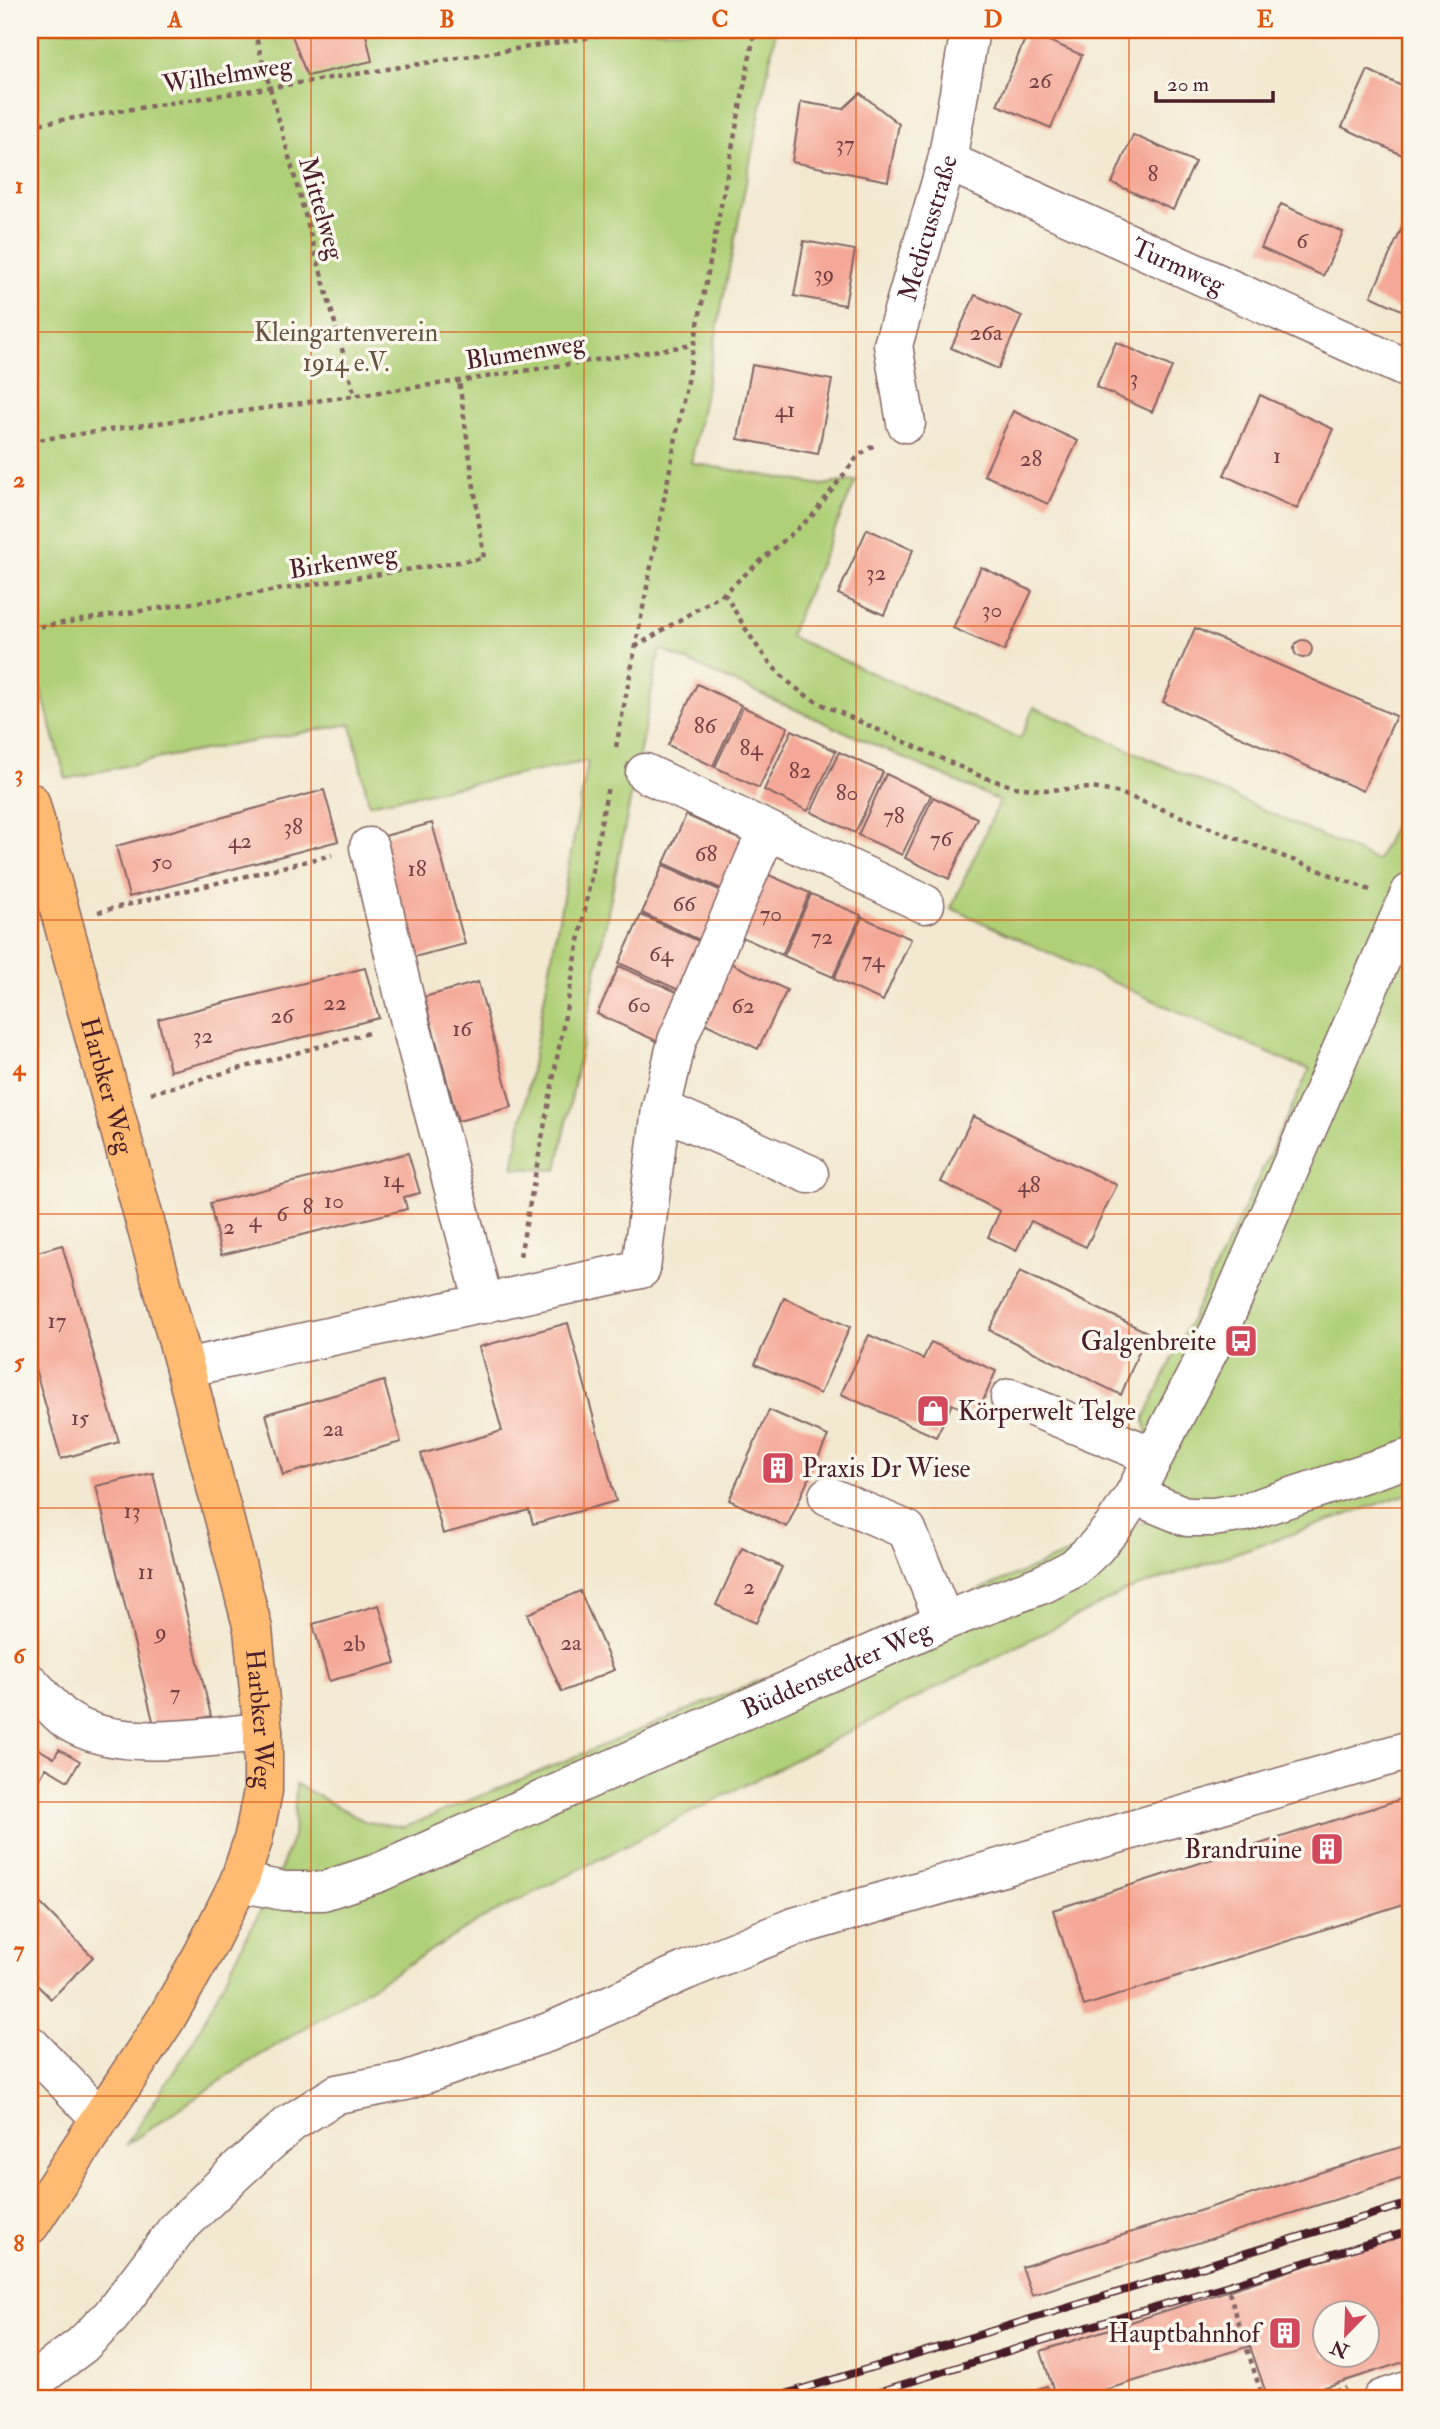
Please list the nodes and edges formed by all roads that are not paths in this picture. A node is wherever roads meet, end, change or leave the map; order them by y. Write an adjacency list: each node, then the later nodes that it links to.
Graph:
1 (970, 30): 2 (street, Medicusstraße)
2 (947, 161): 3 (street, Turmweg); 4 (street, Medicusstraße)
3 (1410, 370)
4 (906, 424)
5 (630, 764): 7 (street)
6 (30, 802): 14 (main road, Harbker Weg)
7 (767, 830): 10 (street); 11 (street)
8 (369, 846): 13 (street)
9 (1408, 898): 16 (street)
10 (925, 904)
11 (661, 1109): 12 (street); 13 (street)
12 (809, 1174)
13 (498, 1301): 14 (street)
14 (185, 1368): 22 (main road, Harbker Weg)
15 (1010, 1398): 16 (street)
16 (1153, 1456): 18 (street)
17 (1410, 1458): 18 (street)
18 (1134, 1495): 20 (street, Büddenstedter Weg)
19 (828, 1496): 20 (street)
20 (944, 1621): 24 (street, Büddenstedter Weg)
21 (30, 1683): 22 (street)
22 (263, 1732): 24 (main road, Harbker Weg)
23 (1410, 1750): 28 (street)
24 (239, 1882): 26 (main road, Harbker Weg)
25 (30, 2045): 26 (street)
26 (100, 2118): 27 (main road, Harbker Weg)
27 (30, 2225)
28 (30, 2384)
29 (1410, 2390): 30 (street)
30 (1382, 2399)

